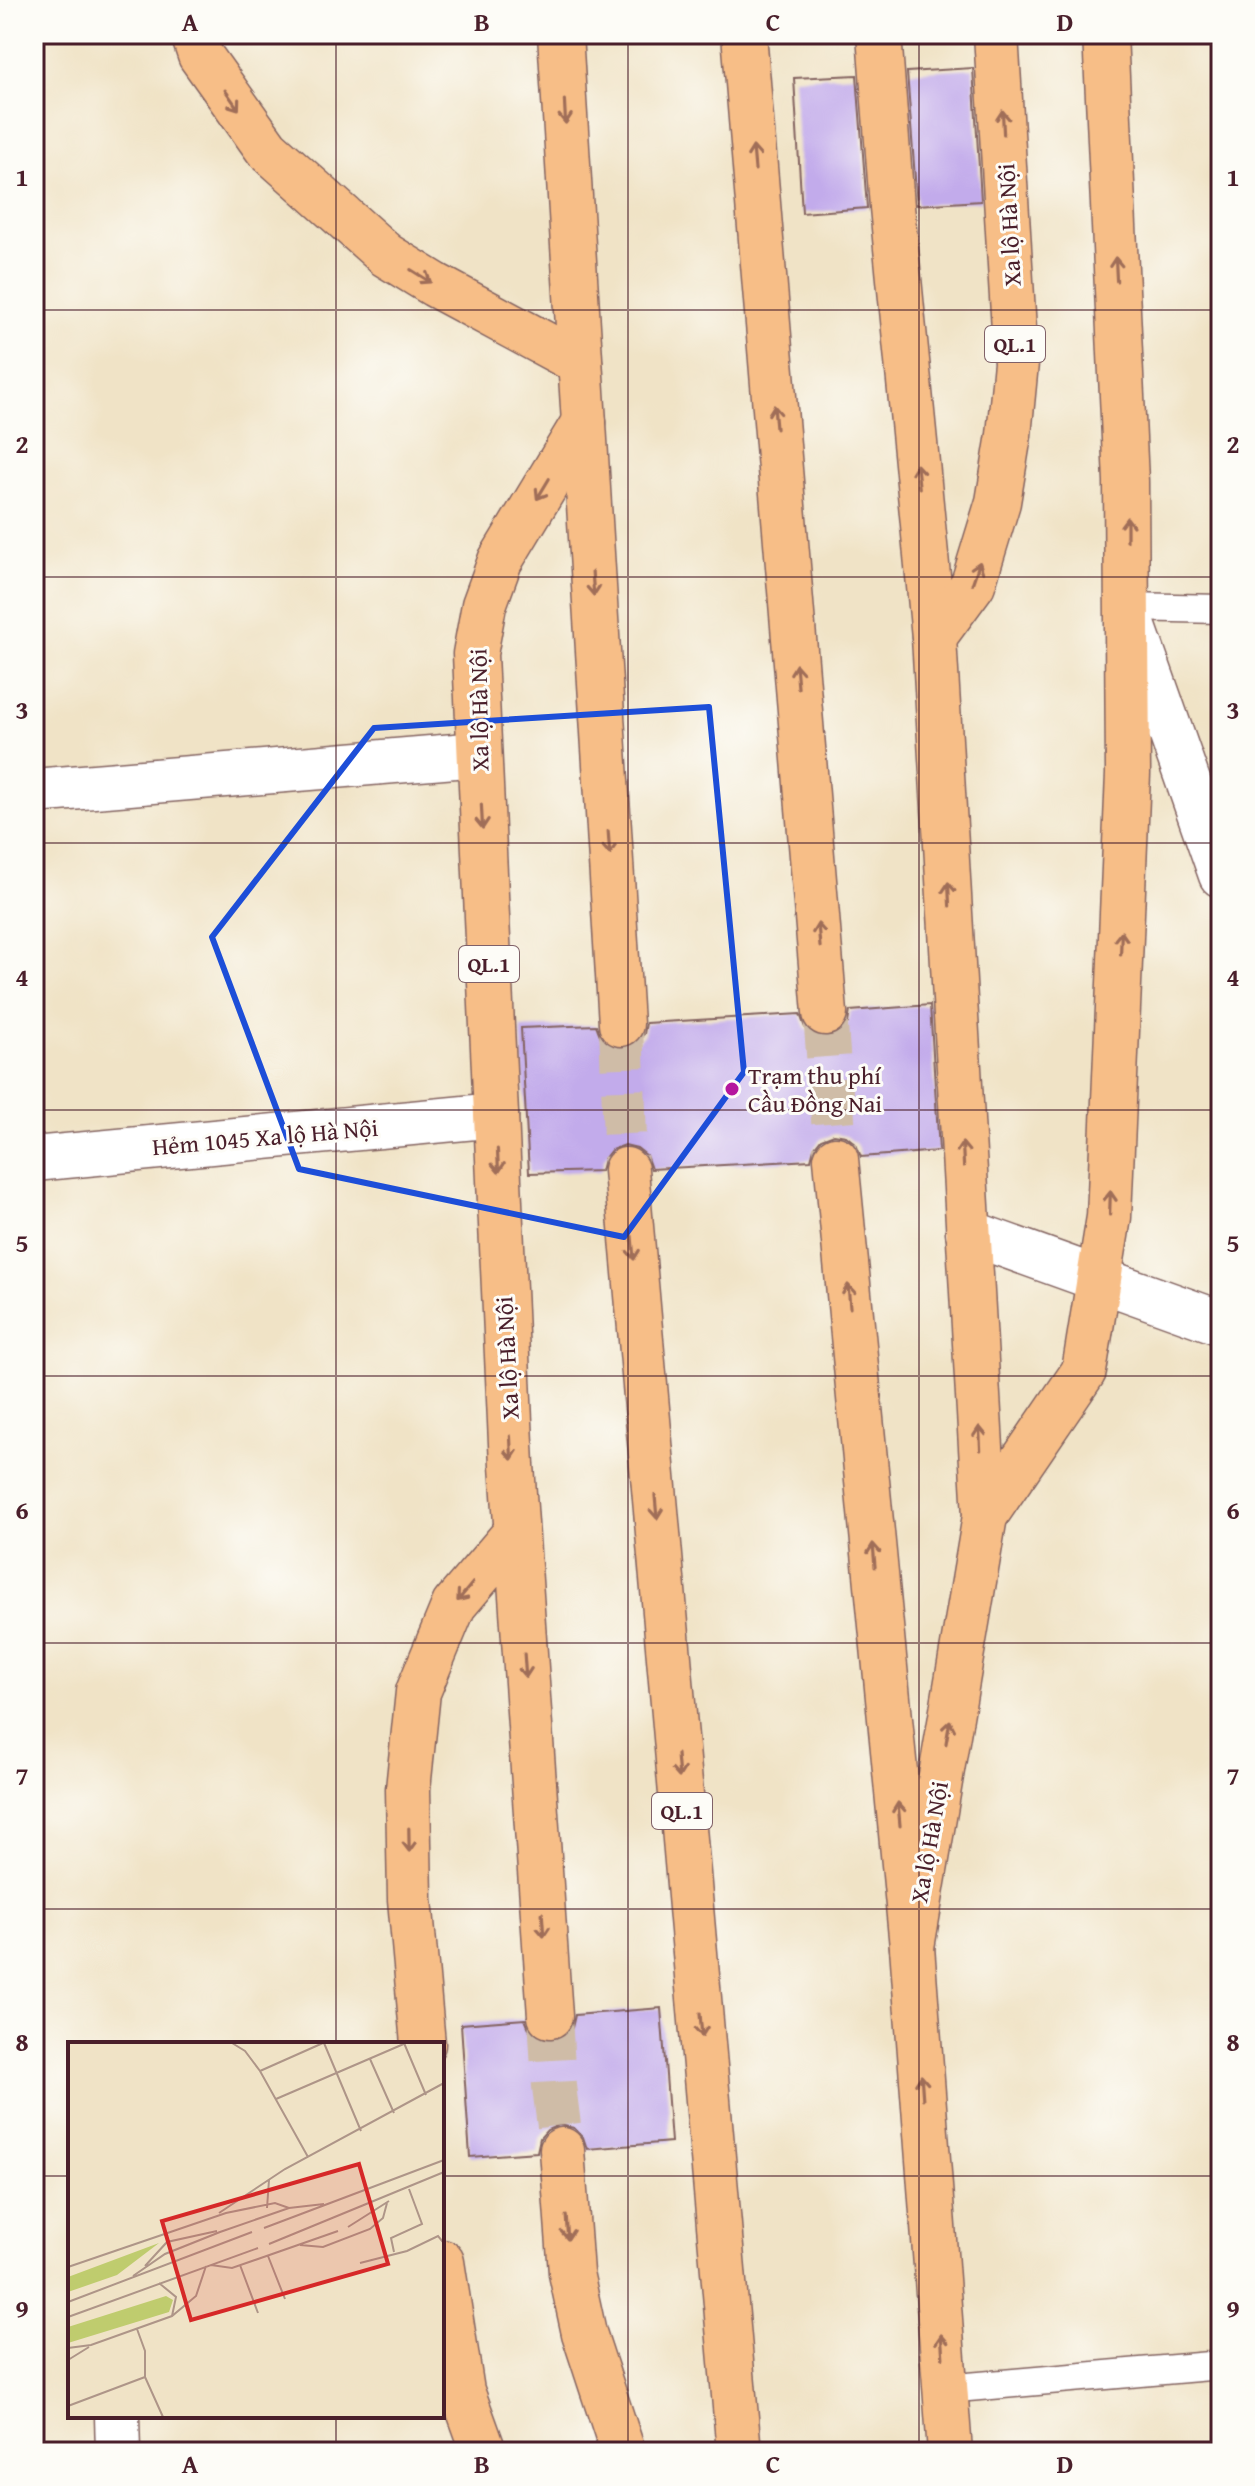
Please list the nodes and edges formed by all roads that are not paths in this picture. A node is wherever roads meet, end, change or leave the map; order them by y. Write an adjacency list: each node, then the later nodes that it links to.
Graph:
1 (193, 34): 7 (highway, one-way to 7)
2 (560, 34): 7 (highway, one-way to 7)
3 (744, 34): 15 (highway, one-way to 3)
4 (879, 34): 11 (highway, Xa lộ Hà Nội, one-way to 4)
5 (996, 34): 11 (highway, Xa lộ Hà Nội / QL.1, one-way to 5)
6 (1105, 34): 9 (highway, one-way to 6)
7 (580, 363): 8 (highway)
8 (584, 422): 12 (highway, Xa lộ Hà Nội / QL.1, one-way to 12); 16 (highway, one-way to 16)
9 (1127, 607): 10 (lane); 14 (street); 22 (highway, one-way to 9)
10 (1221, 609)
11 (934, 637): 21 (highway, Xa lộ Hà Nội, one-way to 11)
12 (479, 754): 13 (street); 17 (highway, Xa lộ Hà Nội / QL.1, one-way to 17)
13 (34, 791)
14 (1221, 875)
15 (825, 1013)
16 (621, 1024)
17 (496, 1115): 18 (street, Hẻm 1045 Xa lộ Hà Nội); 25 (highway, Xa lộ Hà Nội / QL.1, one-way to 25)
18 (34, 1159)
19 (836, 1159): 26 (highway, Xa lộ Hà Nội, one-way to 19)
20 (626, 1170): 37 (highway, QL.1, one-way to 37)
21 (968, 1232): 22 (street); 24 (highway, Xa lộ Hà Nội, one-way to 21)
22 (1101, 1280): 23 (street); 24 (highway)
23 (1221, 1323)
24 (985, 1516): 26 (highway, Xa lộ Hà Nội, one-way to 24)
25 (516, 1532): 27 (highway, Xa lộ Hà Nội / QL.1, one-way to 27); 28 (highway, one-way to 28)
26 (912, 1947): 32 (highway, Xa lộ Hà Nội, one-way to 26)
27 (550, 2016)
28 (423, 2042)
29 (562, 2150): 36 (highway, one-way to 36)
30 (444, 2275): 35 (highway)
31 (1221, 2365): 32 (lane)
32 (945, 2389): 38 (highway, Xa lộ Hà Nội)
33 (117, 2418): 34 (street)
34 (118, 2452)
35 (484, 2452)
36 (623, 2452)
37 (739, 2452)
38 (950, 2452)

